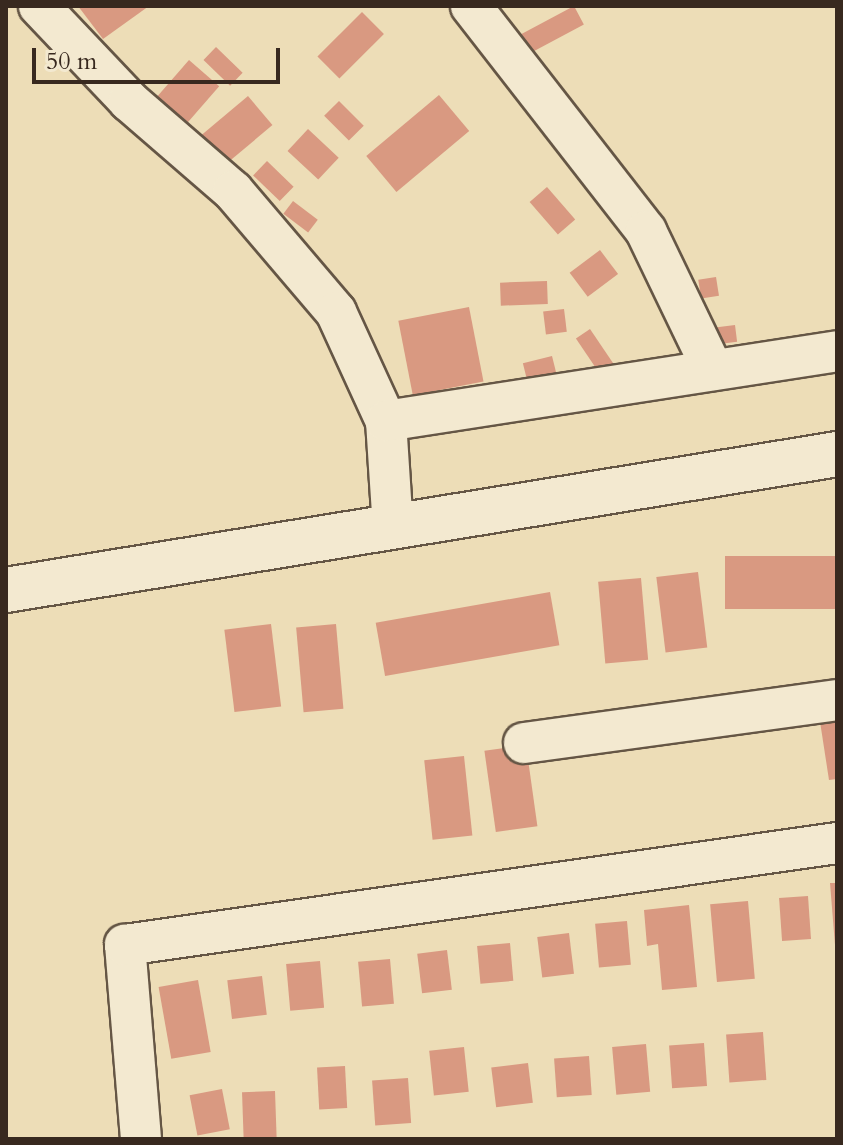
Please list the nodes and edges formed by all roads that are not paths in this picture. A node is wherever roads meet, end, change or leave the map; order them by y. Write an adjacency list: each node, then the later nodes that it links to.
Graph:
1 (39, 6): 5 (street)
2 (471, 6): 4 (street)
3 (837, 351): 4 (street)
4 (713, 370): 5 (street)
5 (386, 421): 7 (street)
6 (837, 454): 7 (street)
7 (393, 528): 8 (street)
8 (6, 590)
9 (837, 700): 10 (street)
10 (524, 743)
11 (837, 843): 12 (street)
12 (141, 1139)

